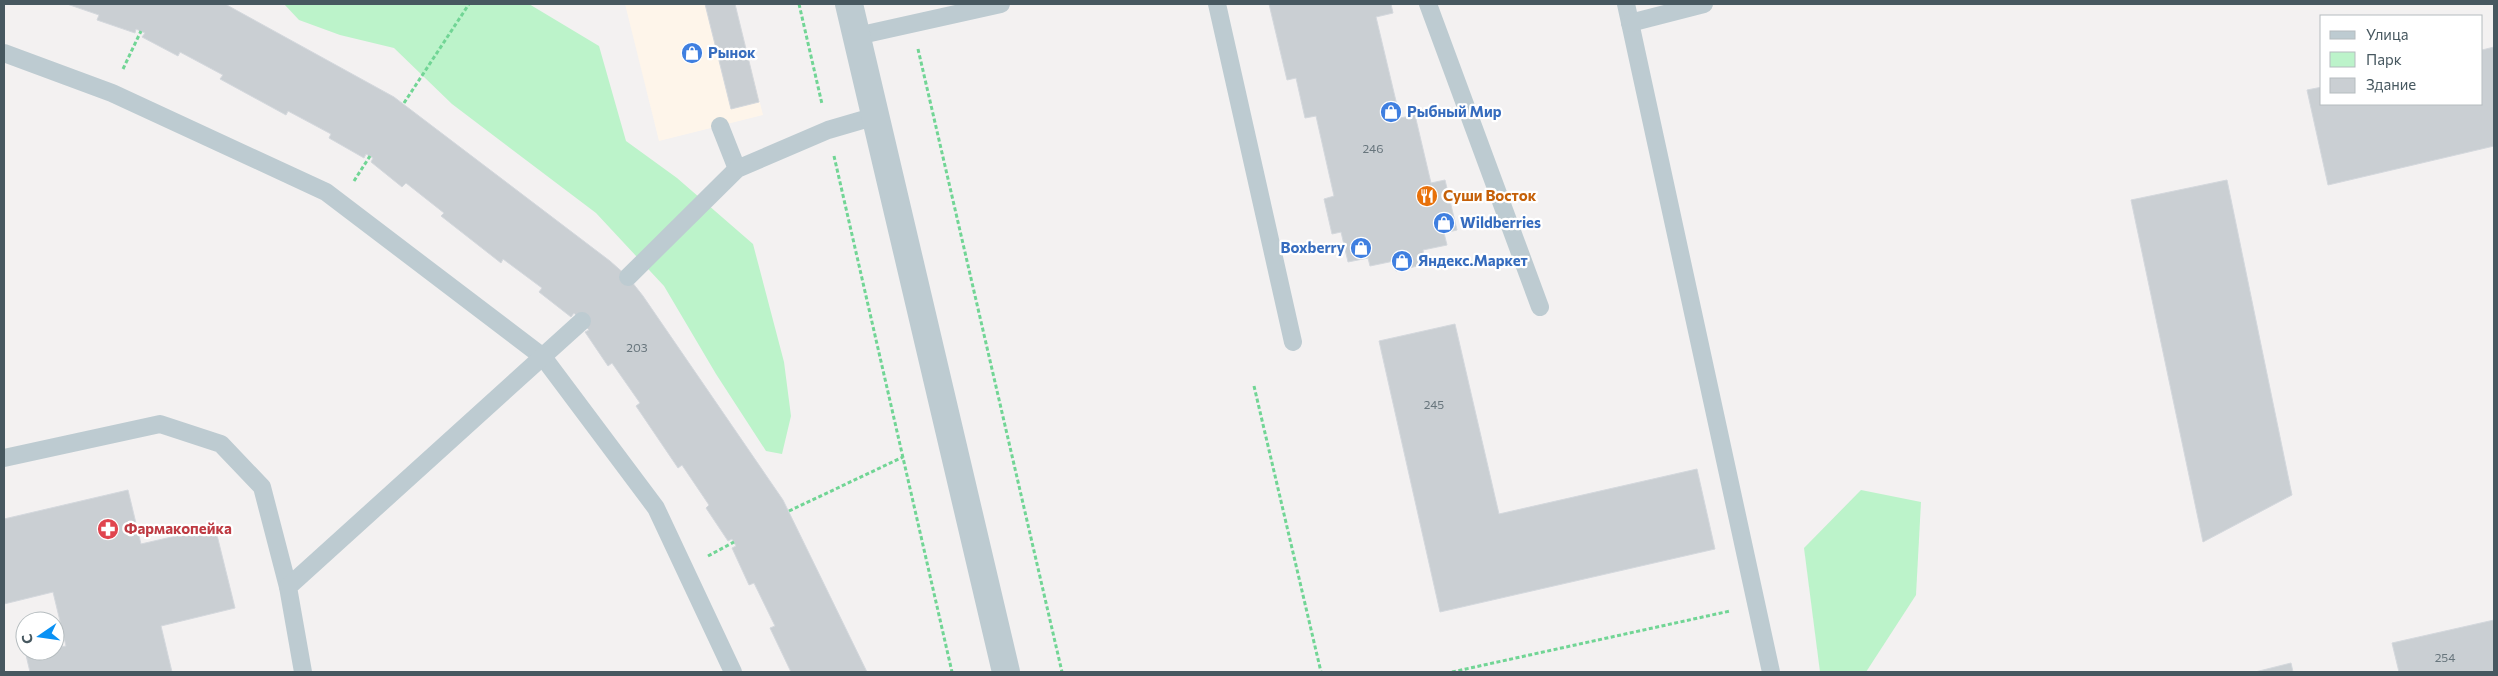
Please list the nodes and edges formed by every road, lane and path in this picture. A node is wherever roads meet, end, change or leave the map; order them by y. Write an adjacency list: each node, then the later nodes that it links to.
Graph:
1 (469, 4): 15 (path)
2 (799, 4): 18 (path)
3 (849, 4): 12 (street)
4 (1001, 4): 10 (lane)
5 (1217, 4): 23 (lane)
6 (1428, 4): 21 (lane)
7 (1626, 4): 9 (lane)
8 (1704, 4): 9 (lane)
9 (1630, 23): 30 (lane)
10 (912, 24): 12 (lane); 35 (path)
11 (140, 31): 14 (path)
12 (857, 36): 16 (street)
13 (4, 53): 14 (lane)
14 (112, 93): 24 (lane)
15 (404, 103)
16 (876, 116): 18 (lane); 34 (street)
17 (720, 126): 19 (lane)
18 (828, 130): 19 (lane); 26 (path)
19 (737, 169): 20 (lane)
20 (628, 277)
21 (1540, 307)
22 (582, 321): 24 (lane)
23 (1293, 342)
24 (543, 357): 29 (lane); 31 (lane)
25 (1254, 386): 36 (path)
26 (903, 457): 28 (path); 33 (path)
27 (4, 458): 29 (lane)
28 (789, 511)
29 (288, 587): 32 (lane)
30 (1756, 605): 37 (path); 38 (lane)
31 (728, 671)
32 (303, 672)
33 (952, 672)
34 (1006, 672)
35 (1062, 672)
36 (1321, 672)
37 (1452, 672)
38 (1771, 672)

